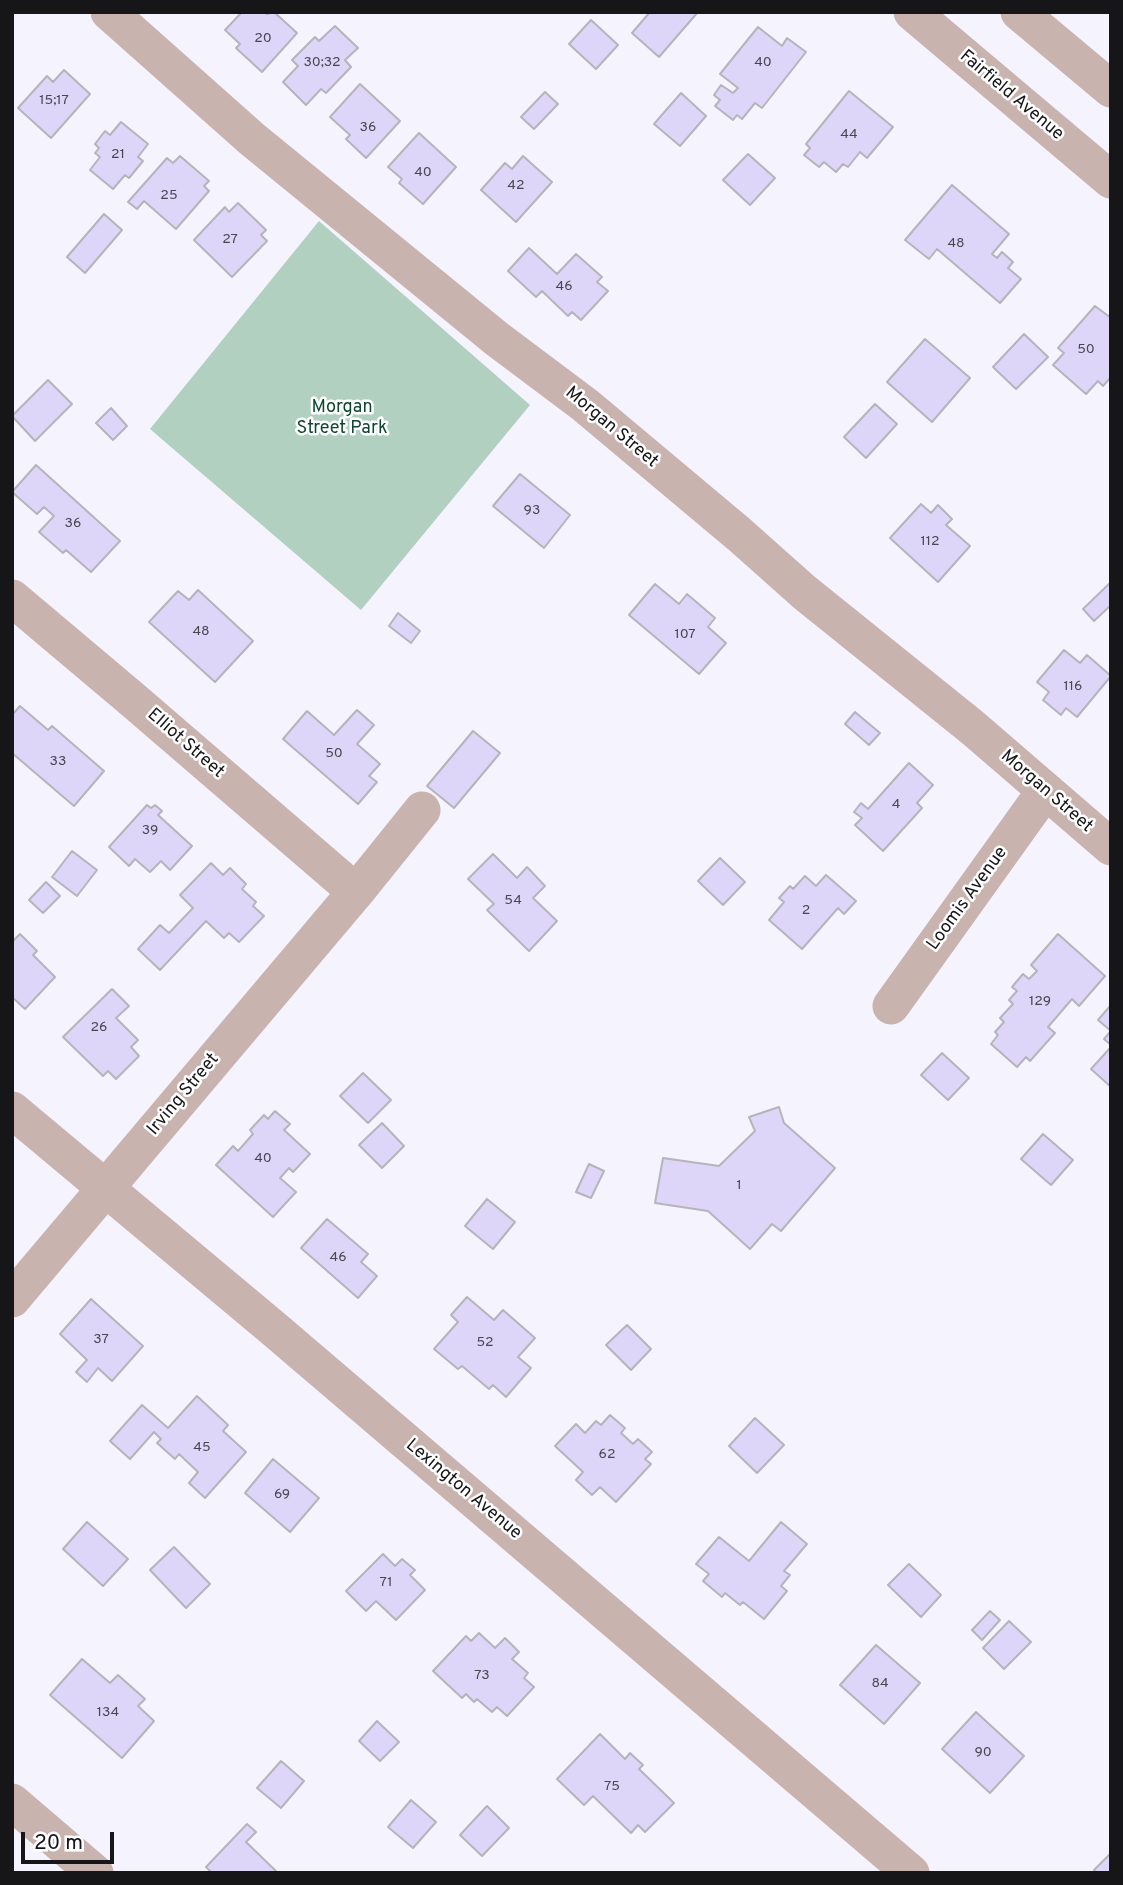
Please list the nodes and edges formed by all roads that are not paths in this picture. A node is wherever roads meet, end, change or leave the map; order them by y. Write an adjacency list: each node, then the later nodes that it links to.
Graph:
1 (109, 12): 7 (street, Morgan Street)
2 (912, 12): 5 (street, Fairfield Avenue)
3 (1019, 12): 4 (street)
4 (1111, 89)
5 (1111, 180)
6 (12, 598): 10 (street, Elliot Street)
7 (1045, 791): 9 (street, Morgan Street); 11 (street, Loomis Avenue)
8 (422, 810): 10 (street, Irving Street)
9 (1111, 847)
10 (356, 892): 13 (street, Irving Street)
11 (891, 1006)
12 (12, 1110): 13 (street, Lexington Avenue)
13 (106, 1188): 14 (street, Irving Street); 17 (street, Lexington Avenue)
14 (12, 1298)
15 (12, 1802): 16 (street)
16 (95, 1873)
17 (911, 1873)

